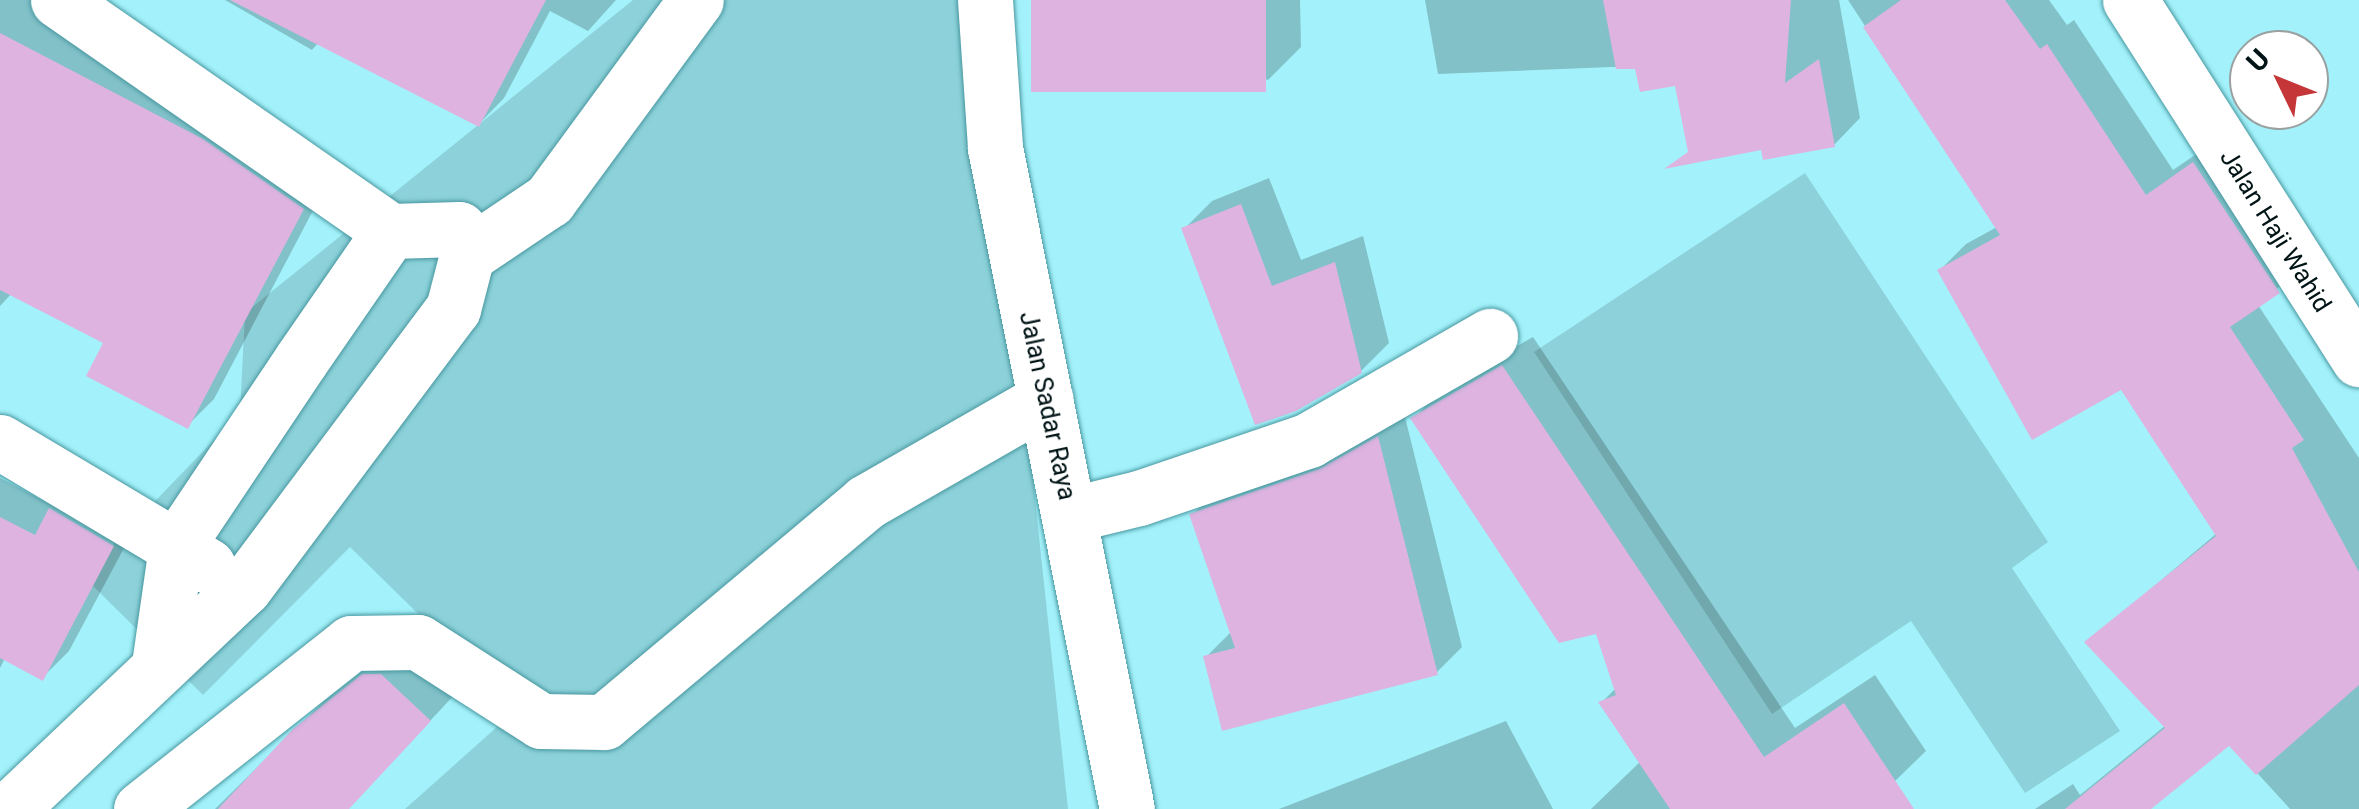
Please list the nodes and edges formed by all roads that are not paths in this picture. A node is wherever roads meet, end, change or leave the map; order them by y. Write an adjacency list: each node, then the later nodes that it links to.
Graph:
1 (58, 0): 5 (street)
2 (696, 0): 6 (street)
3 (985, 0): 9 (street, Jalan Sadar Raya)
4 (2130, 0): 8 (street, Jalan Haji Wahid)
5 (390, 231): 6 (street); 12 (street)
6 (468, 255): 13 (street)
7 (1490, 336): 11 (street)
8 (2359, 360)
9 (1046, 399): 11 (street, Jalan Sadar Raya); 16 (street)
10 (0, 442): 12 (street)
11 (1069, 515): 17 (street, Jalan Sadar Raya)
12 (176, 547): 13 (street); 14 (street)
13 (244, 588): 14 (street)
14 (158, 666): 15 (street)
15 (10, 809)
16 (142, 809)
17 (1127, 809)

